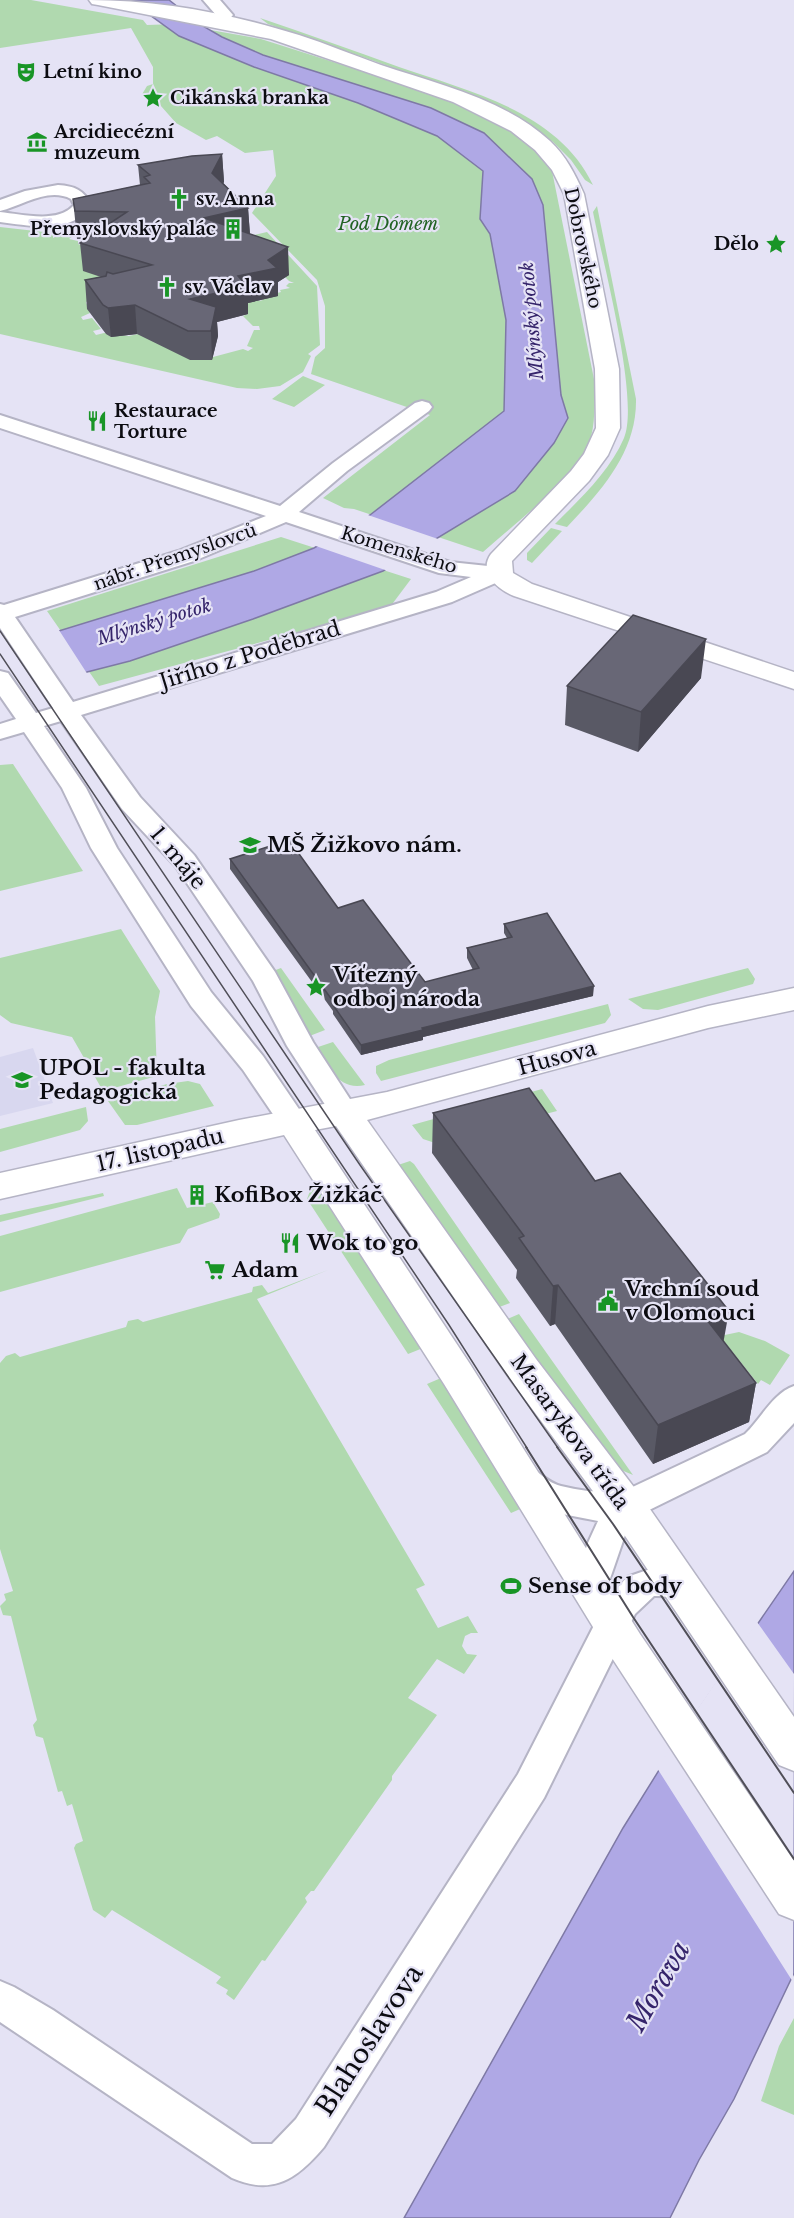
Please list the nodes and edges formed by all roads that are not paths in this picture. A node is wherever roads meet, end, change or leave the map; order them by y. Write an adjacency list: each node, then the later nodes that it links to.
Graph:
1 (98, 0): 3 (main road, Dobrovského)
2 (235, 0): 3 (street)
3 (216, 9): 9 (main road, Dobrovského)
4 (0, 206): 5 (street)
5 (0, 217)
6 (422, 407): 8 (street, nábř. Přemyslovců)
7 (0, 421): 8 (street, Komenského)
8 (285, 514): 9 (street, Komenského); 10 (street, nábř. Přemyslovců)
9 (499, 573): 12 (main road); 13 (street, Jiřího z Poděbrad)
10 (2, 615): 13 (street, 1. máje)
11 (0, 678): 14 (street)
12 (794, 681)
13 (63, 705): 14 (street, Jiřího z Poděbrad); 17 (street, 1. máje)
14 (24, 716): 15 (street, Jiřího z Poděbrad); 17 (street)
15 (0, 732)
16 (794, 999): 17 (main road, Husova)
17 (320, 1117): 18 (main road, 17. listopadu); 20 (main road); 21 (main road, Masarykova třída)
18 (0, 1185)
19 (794, 1399): 21 (street)
20 (521, 1477): 21 (street); 23 (main road)
21 (640, 1498): 22 (main road, Masarykova třída); 23 (street)
22 (674, 1581): 24 (street, Blahoslavova); 25 (main road, Masarykova třída)
23 (591, 1589): 24 (main road)
24 (619, 1635): 26 (main road); 27 (street, Blahoslavova)
25 (794, 1752)
26 (794, 1899)
27 (0, 2000)

